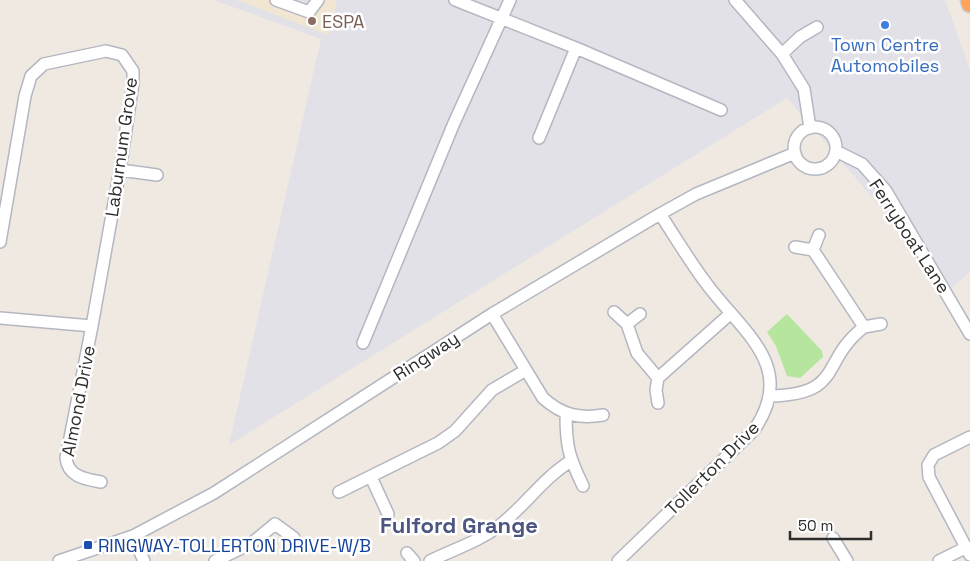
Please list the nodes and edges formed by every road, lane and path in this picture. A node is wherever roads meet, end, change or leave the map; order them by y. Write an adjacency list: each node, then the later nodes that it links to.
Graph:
1 (276, 0): 2 (street)
2 (318, 0)
3 (455, 0): 8 (street)
4 (510, 0): 8 (street)
5 (735, 0): 11 (street)
6 (969, 0): 7 (highway)
7 (970, 4)
8 (502, 20): 10 (street); 34 (street)
9 (817, 27): 11 (street)
10 (576, 48): 12 (street); 14 (street)
11 (782, 54): 13 (street)
12 (721, 110)
13 (810, 128): 15 (street); 16 (street)
14 (540, 138)
15 (836, 151): 16 (street); 33 (street, Ferryboat Lane)
16 (795, 154): 19 (street, Ringway)
17 (120, 170): 18 (street); 21 (street, Laburnum Grove); 31 (street, Laburnum Grove)
18 (156, 175)
19 (660, 214): 25 (street, Ringway); 27 (street, Tollerton Drive)
20 (819, 235): 23 (street)
21 (0, 242)
22 (795, 248): 23 (street)
23 (813, 250): 32 (street)
24 (614, 312): 29 (street)
25 (492, 314): 35 (street); 48 (street, Ringway)
26 (640, 314): 29 (street)
27 (730, 314): 36 (street); 37 (street, Tollerton Drive)
28 (0, 318): 31 (street)
29 (627, 324): 36 (street)
30 (880, 324): 32 (street)
31 (92, 326): 44 (street, Almond Drive)
32 (864, 328): 37 (street)
33 (970, 334)
34 (363, 343)
35 (526, 370): 39 (street); 43 (street)
36 (658, 378): 38 (street)
37 (770, 396): 56 (street, Tollerton Drive)
38 (658, 403)
39 (566, 414): 40 (street); 42 (street)
40 (603, 415)
41 (970, 437): 51 (street)
42 (571, 461): 45 (street); 55 (street)
43 (371, 477): 46 (street); 47 (street)
44 (101, 482)
45 (583, 486)
46 (339, 492)
47 (388, 514)
48 (133, 536): 52 (street, Ringway); 53 (street)
49 (294, 538): 54 (street)
50 (833, 538): 57 (street)
51 (969, 551): 58 (street)
52 (59, 561)
53 (144, 561)
54 (215, 561)
55 (430, 561)
56 (618, 561)
57 (847, 561)
58 (939, 561)

